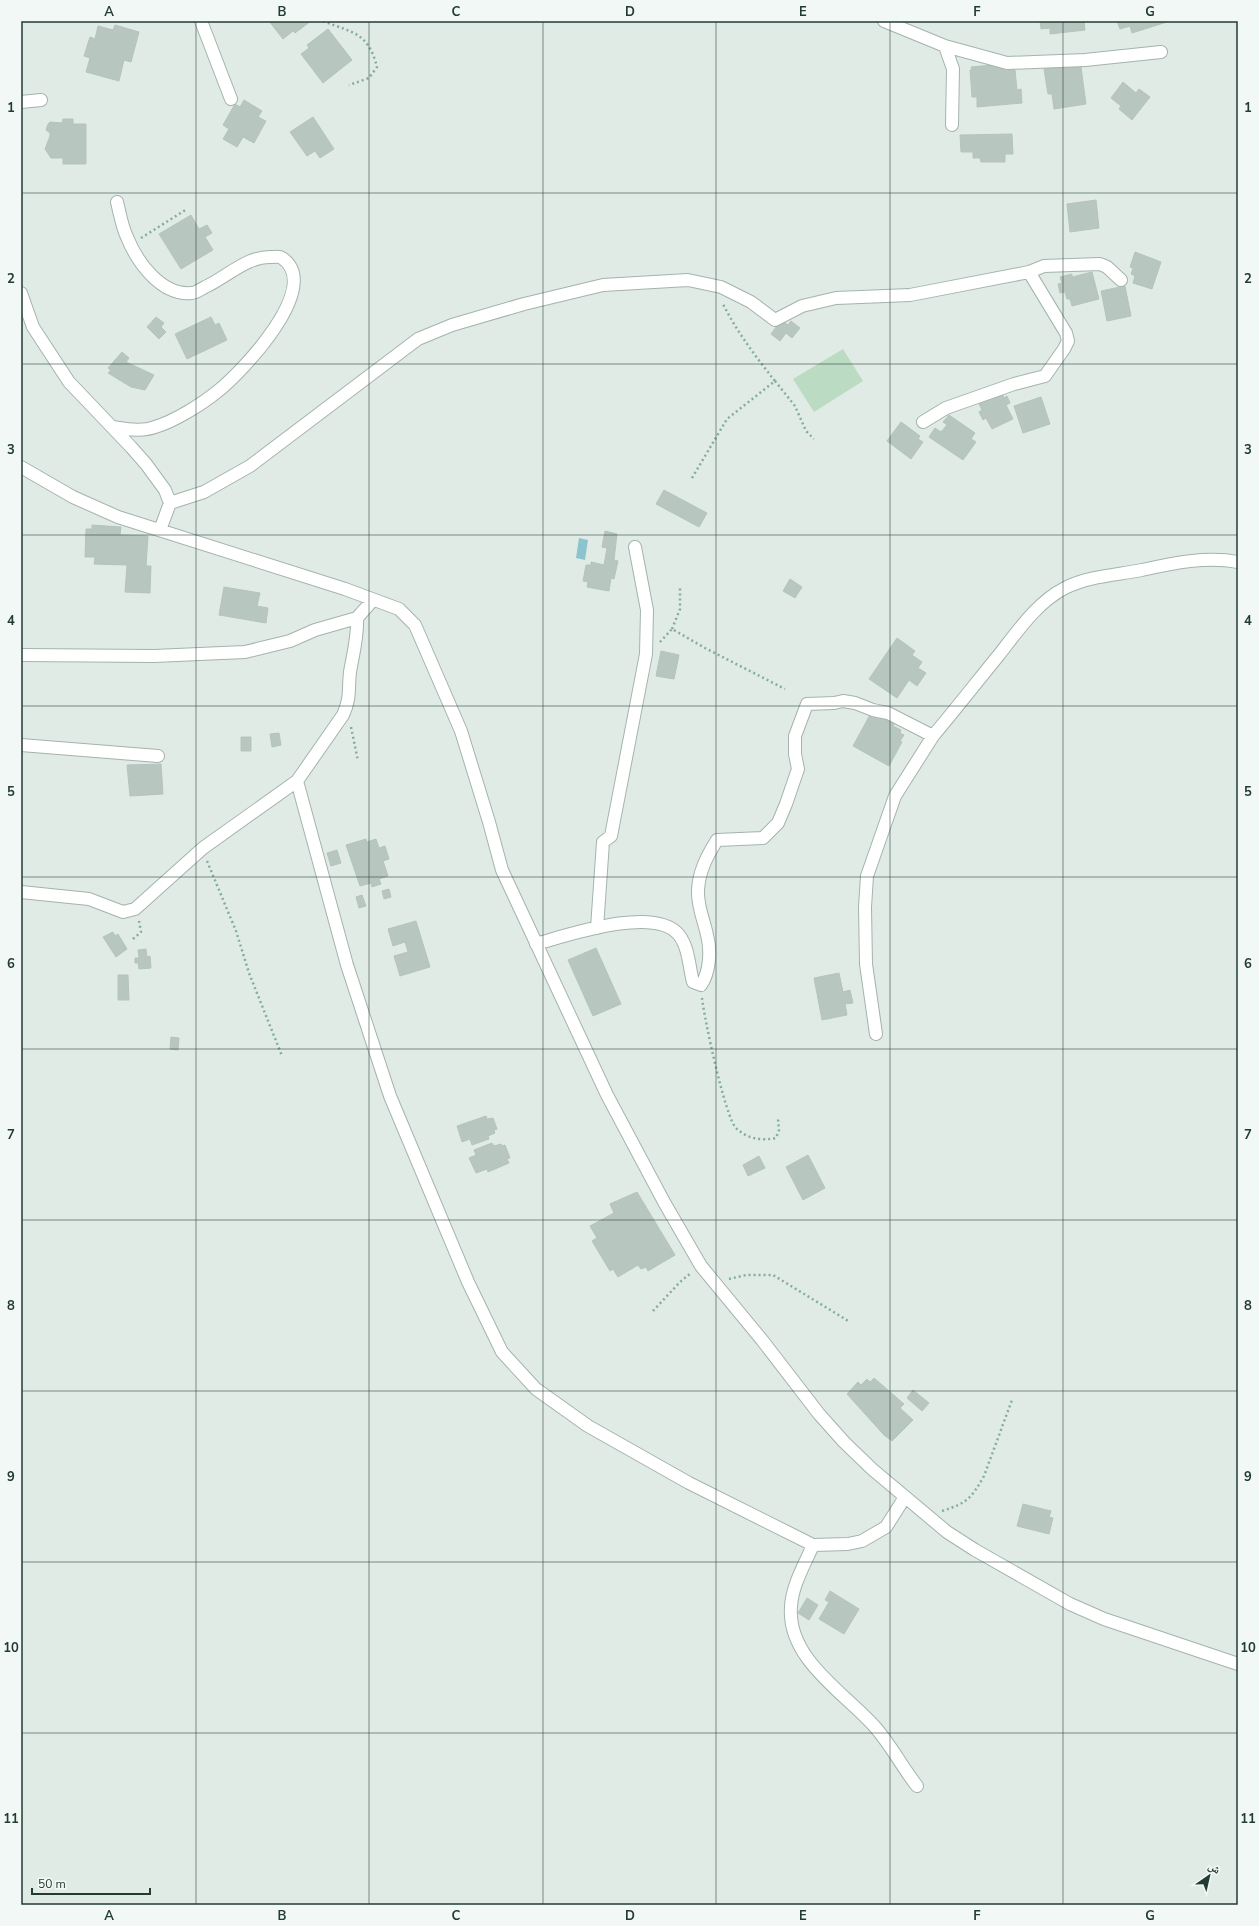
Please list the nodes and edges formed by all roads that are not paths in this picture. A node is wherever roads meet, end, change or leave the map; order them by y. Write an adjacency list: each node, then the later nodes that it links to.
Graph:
1 (201, 21): 5 (street)
2 (884, 21): 3 (street)
3 (945, 46): 4 (street); 8 (street)
4 (1161, 52)
5 (231, 99)
6 (41, 100): 7 (street)
7 (21, 102)
8 (952, 125)
9 (117, 202): 14 (street)
10 (1029, 272): 11 (street); 13 (street); 16 (street)
11 (1121, 280)
12 (21, 293): 14 (street)
13 (923, 422)
14 (114, 427): 16 (street)
15 (21, 467): 17 (street)
16 (170, 503): 17 (street)
17 (160, 530): 20 (street)
18 (634, 547): 28 (street)
19 (1238, 562): 23 (street)
20 (372, 600): 21 (street); 29 (street)
21 (357, 618): 22 (street); 26 (street)
22 (21, 656)
23 (933, 736): 28 (street); 30 (street)
24 (21, 745): 25 (street)
25 (158, 756)
26 (297, 781): 27 (street); 32 (street)
27 (21, 892)
28 (597, 928): 29 (street)
29 (536, 944): 31 (street)
30 (876, 1034)
31 (905, 1497): 32 (street); 33 (street)
32 (813, 1544): 34 (street)
33 (1238, 1664)
34 (917, 1786)

